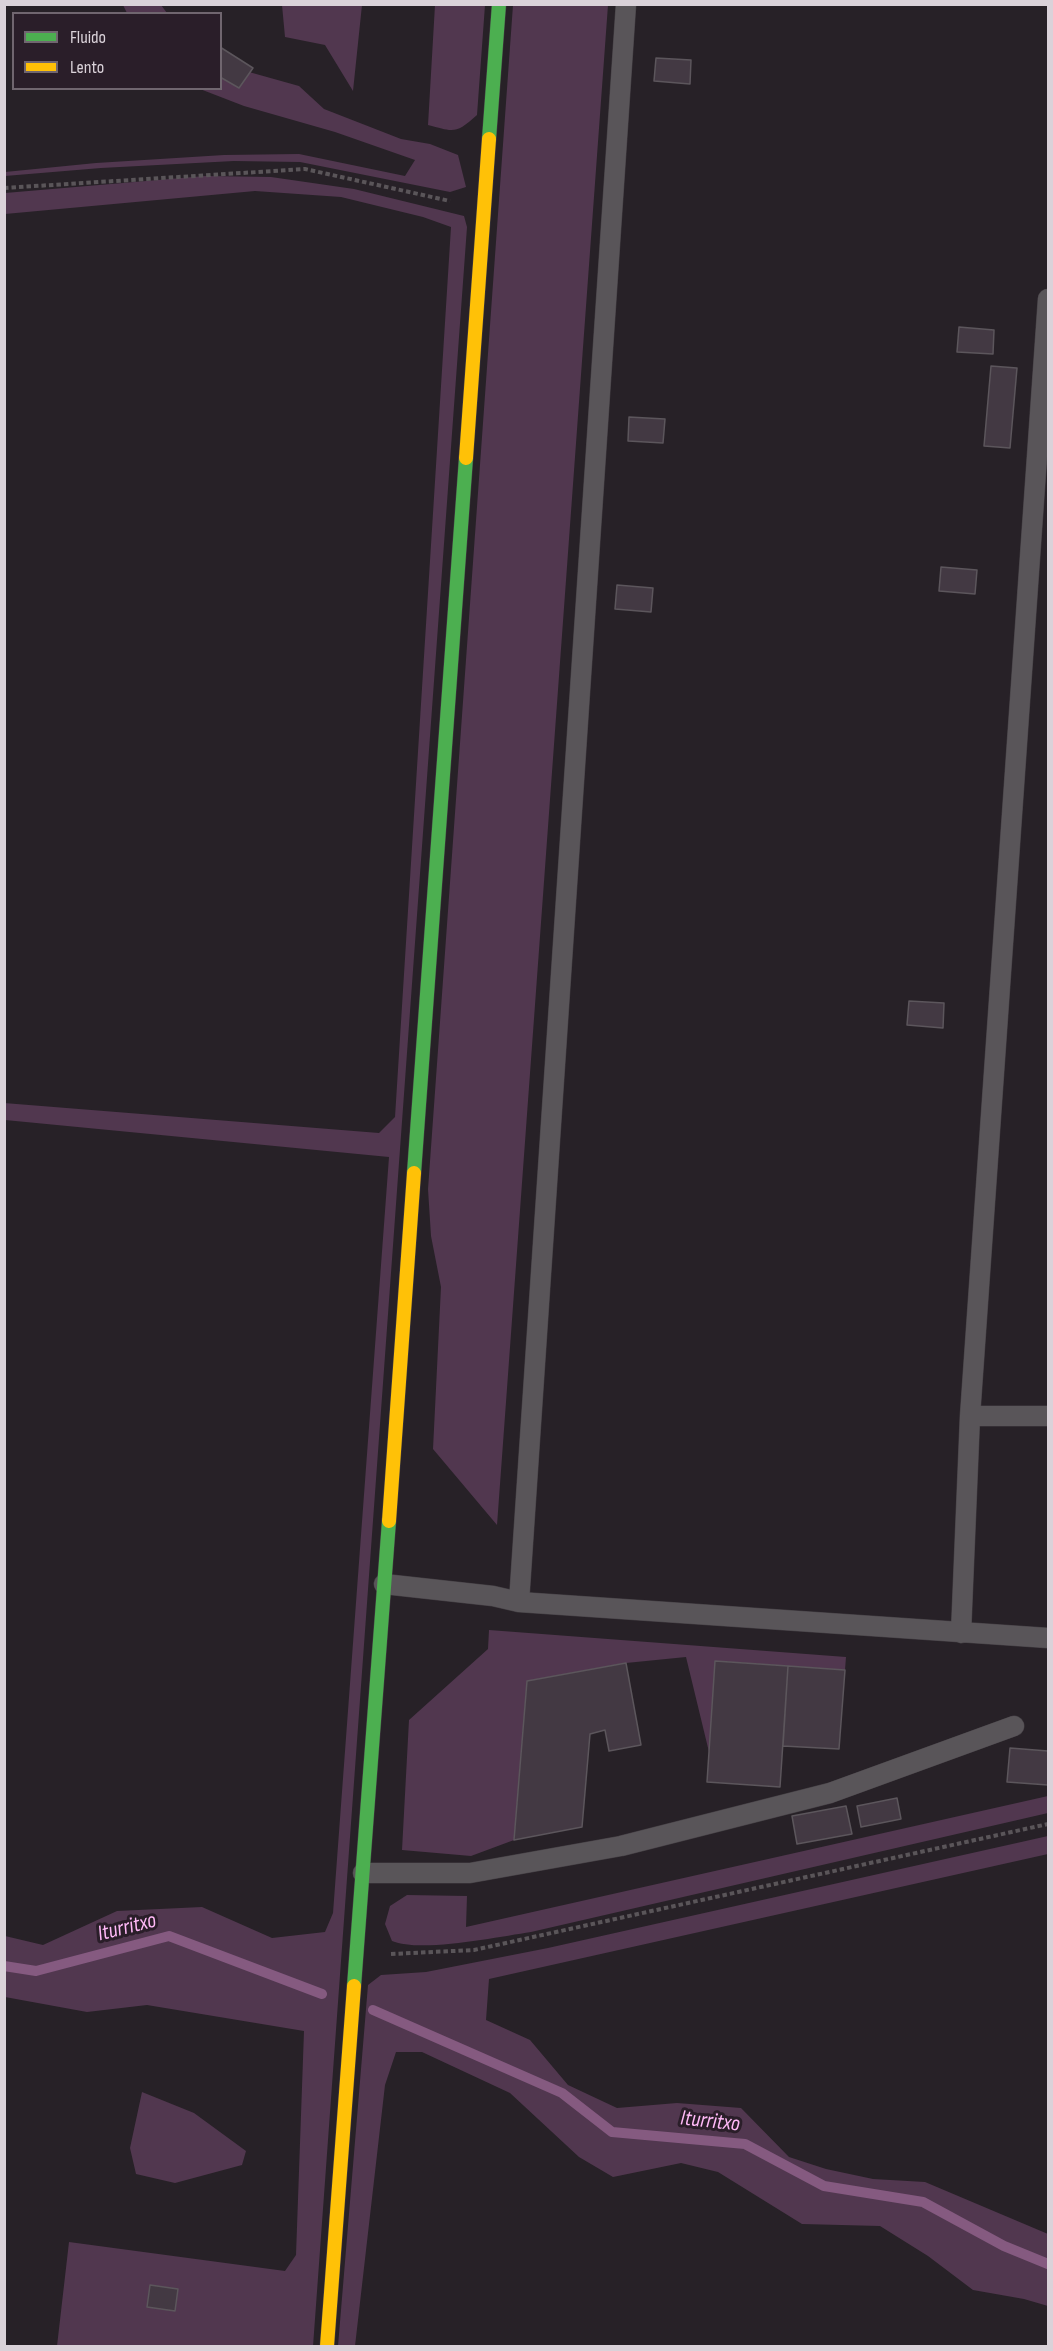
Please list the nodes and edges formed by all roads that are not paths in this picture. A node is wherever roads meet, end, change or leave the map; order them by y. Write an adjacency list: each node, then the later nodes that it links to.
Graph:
1 (499, 4): 6 (street)
2 (626, 4): 7 (lane)
3 (1048, 299): 4 (lane)
4 (970, 1416): 5 (lane); 8 (lane)
5 (1048, 1416)
6 (384, 1584): 7 (lane); 11 (street)
7 (519, 1602): 8 (lane)
8 (961, 1633): 9 (lane)
9 (1048, 1638)
10 (1014, 1726): 11 (lane)
11 (363, 1873): 12 (street)
12 (327, 2346)

